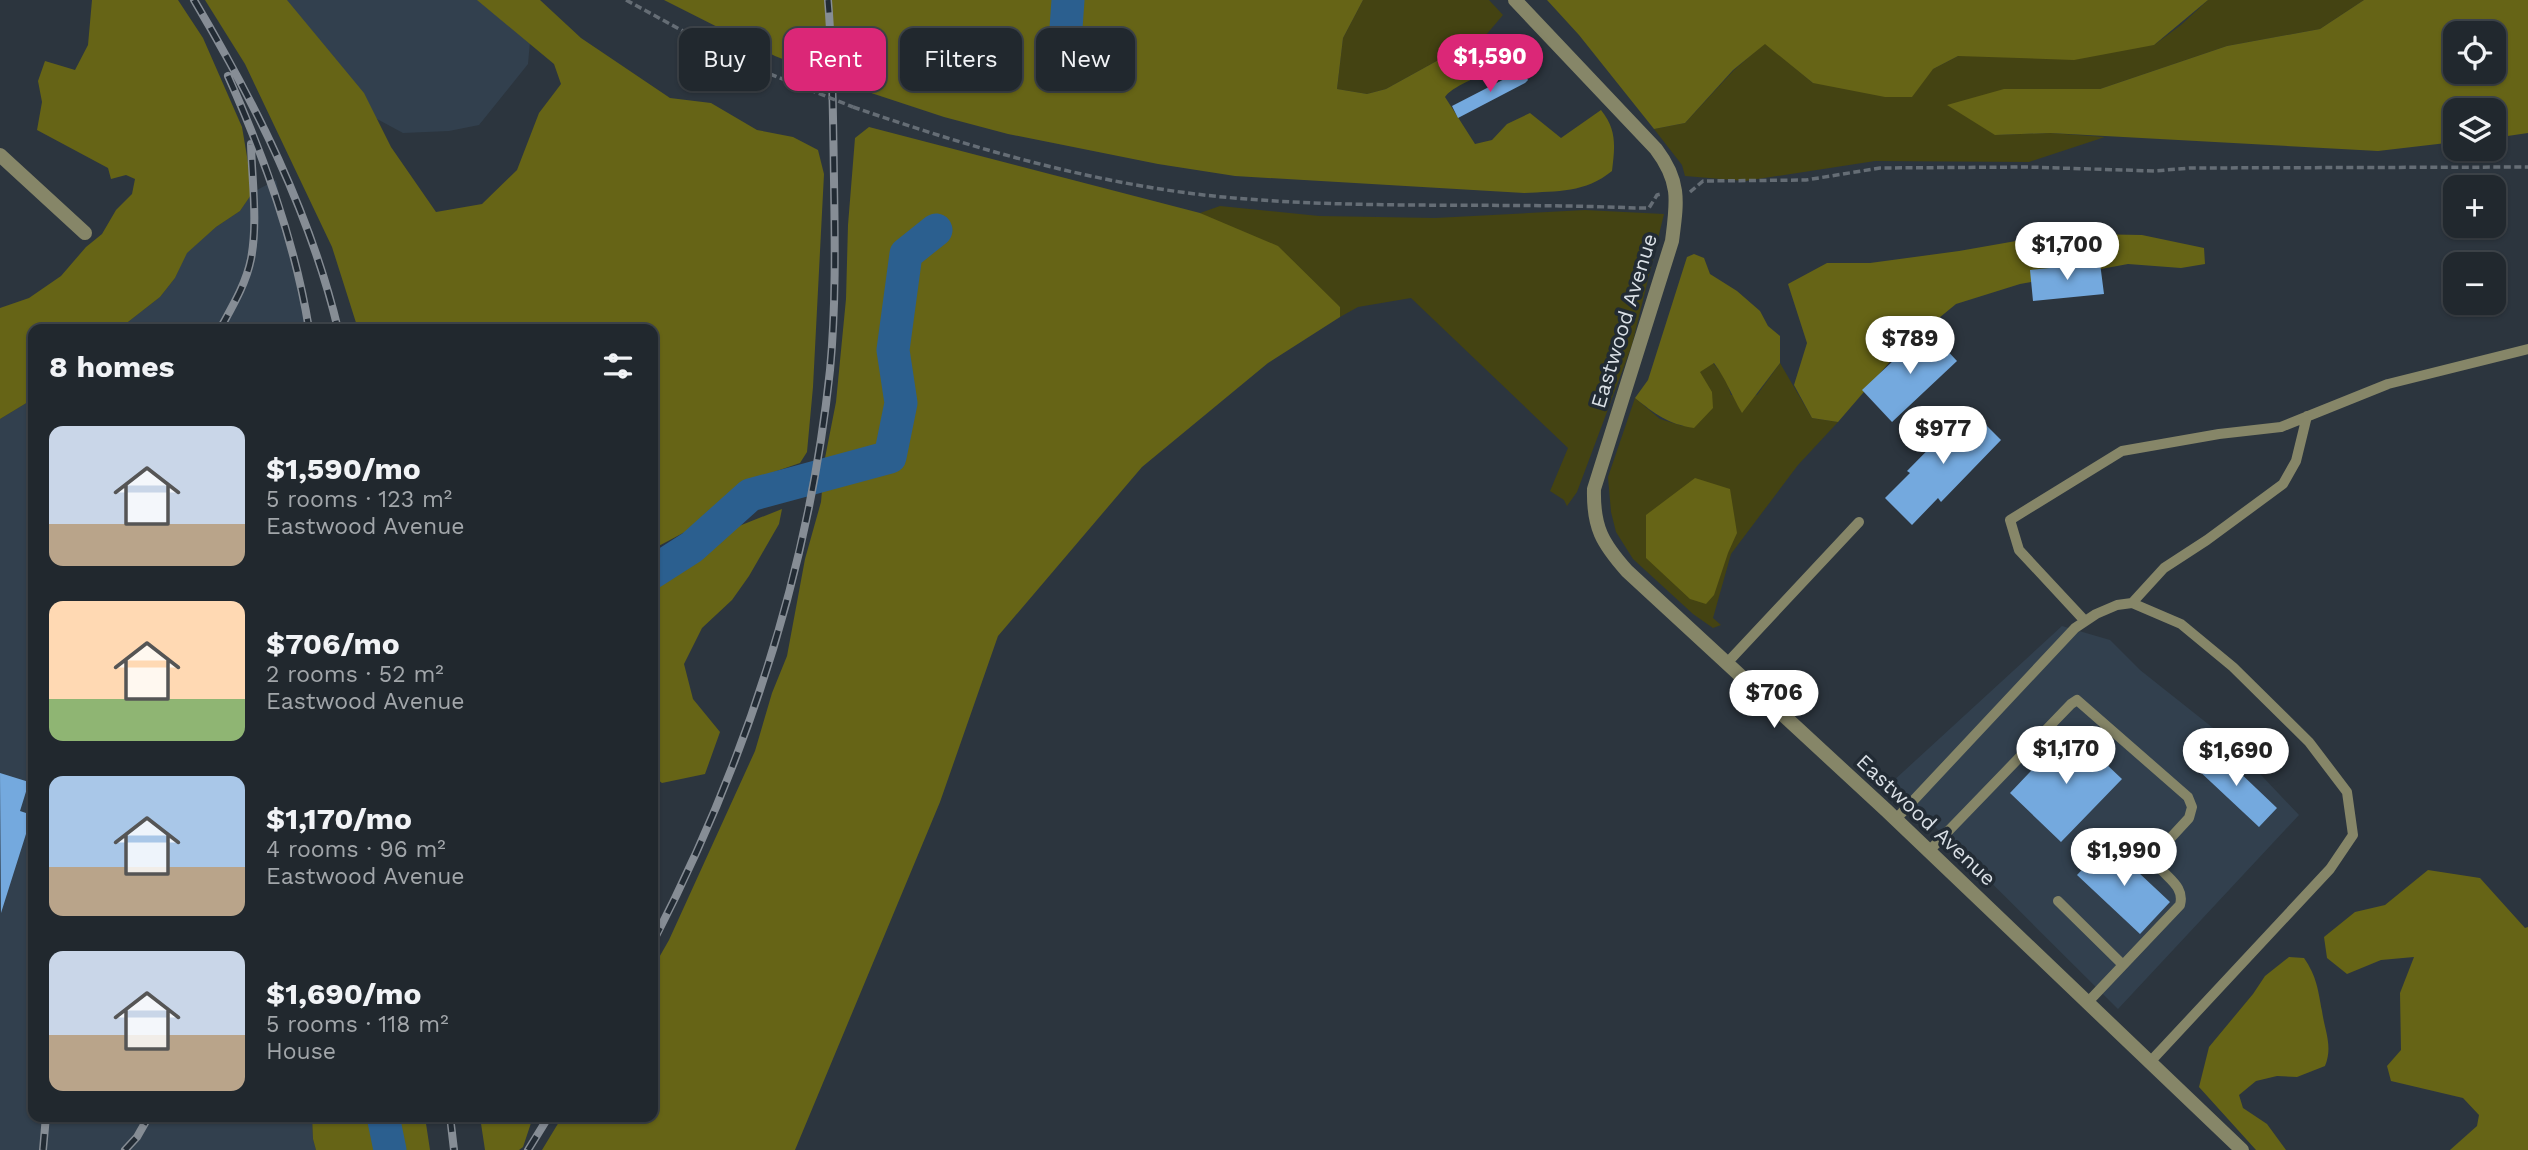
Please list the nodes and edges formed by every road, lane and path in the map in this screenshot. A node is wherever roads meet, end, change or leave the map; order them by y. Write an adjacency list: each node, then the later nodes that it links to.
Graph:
1 (626, 0): 5 (path, bridge)
2 (1515, 0): 5 (street, Eastwood Avenue)
3 (0, 155): 6 (street)
4 (2528, 167): 5 (path)
5 (1675, 193): 12 (street, Eastwood Avenue)
6 (85, 233)
7 (2528, 349): 8 (lane)
8 (2306, 416): 10 (lane); 11 (lane)
9 (1859, 522): 12 (lane)
10 (2132, 603): 11 (lane); 18 (lane)
11 (2085, 621): 13 (lane)
12 (1727, 663): 13 (street, Eastwood Avenue)
13 (1896, 820): 14 (street, Eastwood Avenue)
14 (1929, 851): 16 (lane); 17 (street, Eastwood Avenue)
15 (2058, 901): 16 (lane)
16 (2123, 965): 17 (lane)
17 (2088, 1002): 18 (street, Eastwood Avenue)
18 (2150, 1062): 19 (street, Eastwood Avenue)
19 (2242, 1150)

